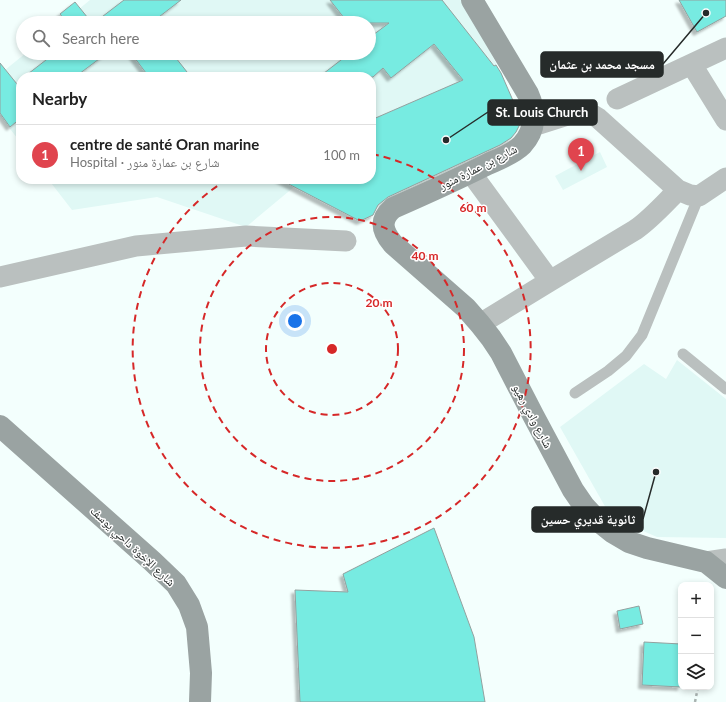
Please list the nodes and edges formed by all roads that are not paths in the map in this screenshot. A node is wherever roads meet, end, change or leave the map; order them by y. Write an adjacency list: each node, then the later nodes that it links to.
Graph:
1 (472, 0): 6 (street, شارع بن عمارة منور)
2 (726, 48): 3 (street)
3 (692, 65): 4 (street); 5 (street)
4 (618, 100)
5 (726, 120)
6 (533, 126): 7 (street, شارع بن عمارة منور); 9 (street)
7 (471, 172): 11 (street, شارع بن عمارة منور); 14 (street)
8 (726, 178): 10 (street)
9 (678, 190): 10 (street); 14 (street)
10 (699, 196): 18 (lane)
11 (393, 208): 15 (street, شارع وادي رهيو)
12 (346, 240): 13 (street)
13 (0, 277)
14 (550, 281): 15 (street)
15 (480, 324): 20 (street, شارع وادي رهيو)
16 (682, 354): 17 (lane)
17 (726, 389)
18 (575, 393)
19 (0, 426): 22 (street, شارع الإخوة داحي يوسف)
20 (716, 561): 21 (street, شارع وادي رهيو)
21 (726, 578)
22 (200, 702)

